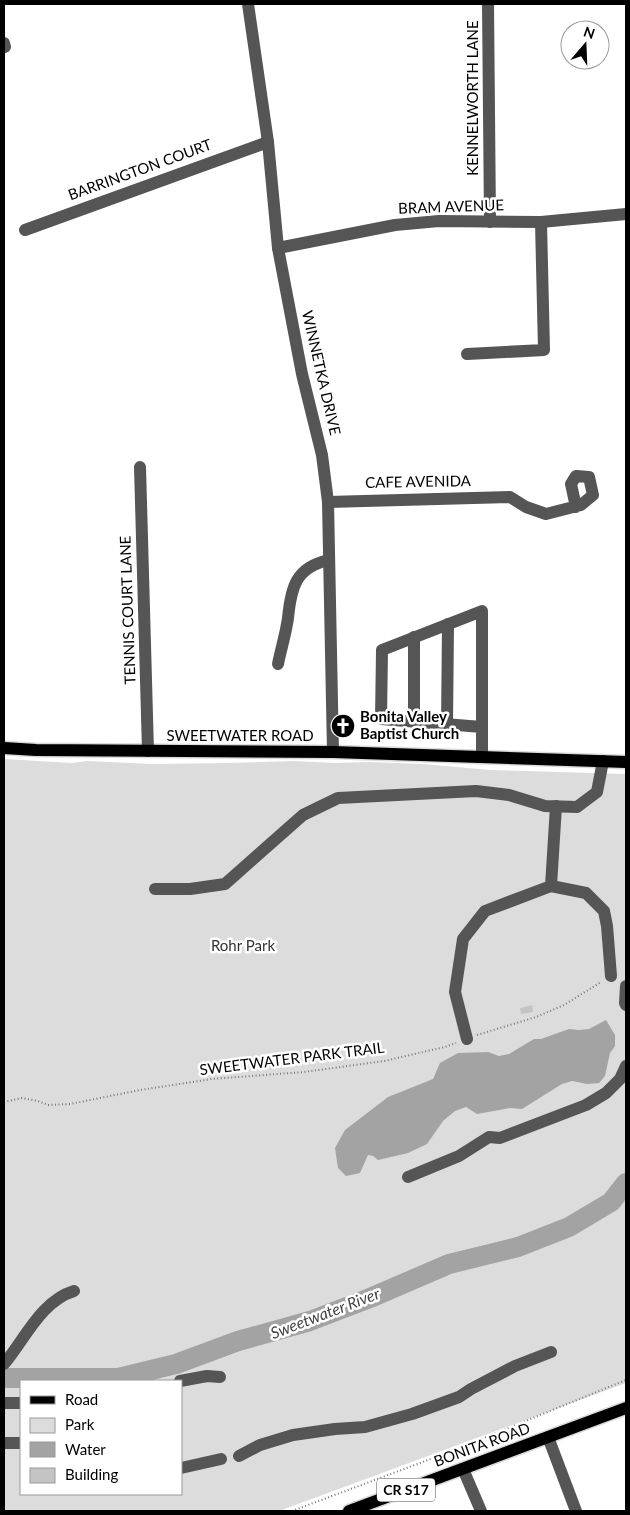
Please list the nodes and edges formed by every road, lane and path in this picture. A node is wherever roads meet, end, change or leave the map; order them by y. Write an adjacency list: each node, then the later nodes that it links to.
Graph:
1 (248, 4): 3 (street, WINNETKA DRIVE)
2 (488, 4): 5 (street, KENNELWORTH LANE)
3 (268, 142): 7 (street, BARRINGTON COURT); 8 (street, WINNETKA DRIVE)
4 (626, 214): 6 (street, BRAM AVENUE)
5 (490, 222): 6 (street, BRAM AVENUE); 8 (street, BRAM AVENUE)
6 (541, 222): 9 (street)
7 (25, 230)
8 (278, 248): 11 (street, WINNETKA DRIVE)
9 (467, 354)
10 (140, 467): 21 (street, TENNIS COURT LANE)
11 (328, 502): 12 (street, CAFE AVENIDA); 13 (street, WINNETKA DRIVE)
12 (576, 507)
13 (329, 560): 16 (street); 22 (street, WINNETKA DRIVE)
14 (448, 624): 15 (street); 18 (street); 19 (street)
15 (414, 637): 17 (street); 17 (street)
16 (278, 664)
17 (414, 722): 18 (street)
18 (447, 725): 19 (street)
19 (482, 728): 23 (street)
20 (4, 748): 21 (main road, SWEETWATER ROAD)
21 (148, 752): 22 (main road, SWEETWATER ROAD)
22 (333, 752): 23 (main road, SWEETWATER ROAD)
23 (482, 756): 24 (main road, SWEETWATER ROAD)
24 (603, 761): 25 (main road, SWEETWATER ROAD); 26 (street)
25 (626, 762)
26 (556, 806): 27 (street); 28 (street)
27 (551, 886): 29 (street); 32 (street)
28 (155, 889)
29 (611, 976): 32 (path, SWEETWATER PARK TRAIL)
30 (626, 986): 31 (street)
31 (626, 1005)
32 (466, 1039): 34 (path, SWEETWATER PARK TRAIL)
33 (626, 1066): 35 (street)
34 (4, 1102)
35 (408, 1177)
36 (74, 1290): 38 (street)
37 (551, 1352): 48 (street)
38 (6, 1361)
39 (220, 1377): 41 (street)
40 (626, 1380): 52 (path)
41 (182, 1381)
42 (4, 1403): 43 (street)
43 (20, 1403)
44 (626, 1408): 45 (main road, BONITA ROAD / CR S17)
45 (548, 1437): 51 (main road, BONITA ROAD / CR S17); 55 (street)
46 (4, 1443): 47 (street)
47 (20, 1443)
48 (239, 1456)
49 (221, 1460): 50 (street)
50 (182, 1468)
51 (463, 1469): 53 (main road, BONITA ROAD / CR S17); 54 (street)
52 (292, 1511)
53 (349, 1511)
54 (481, 1511)
55 (576, 1511)

